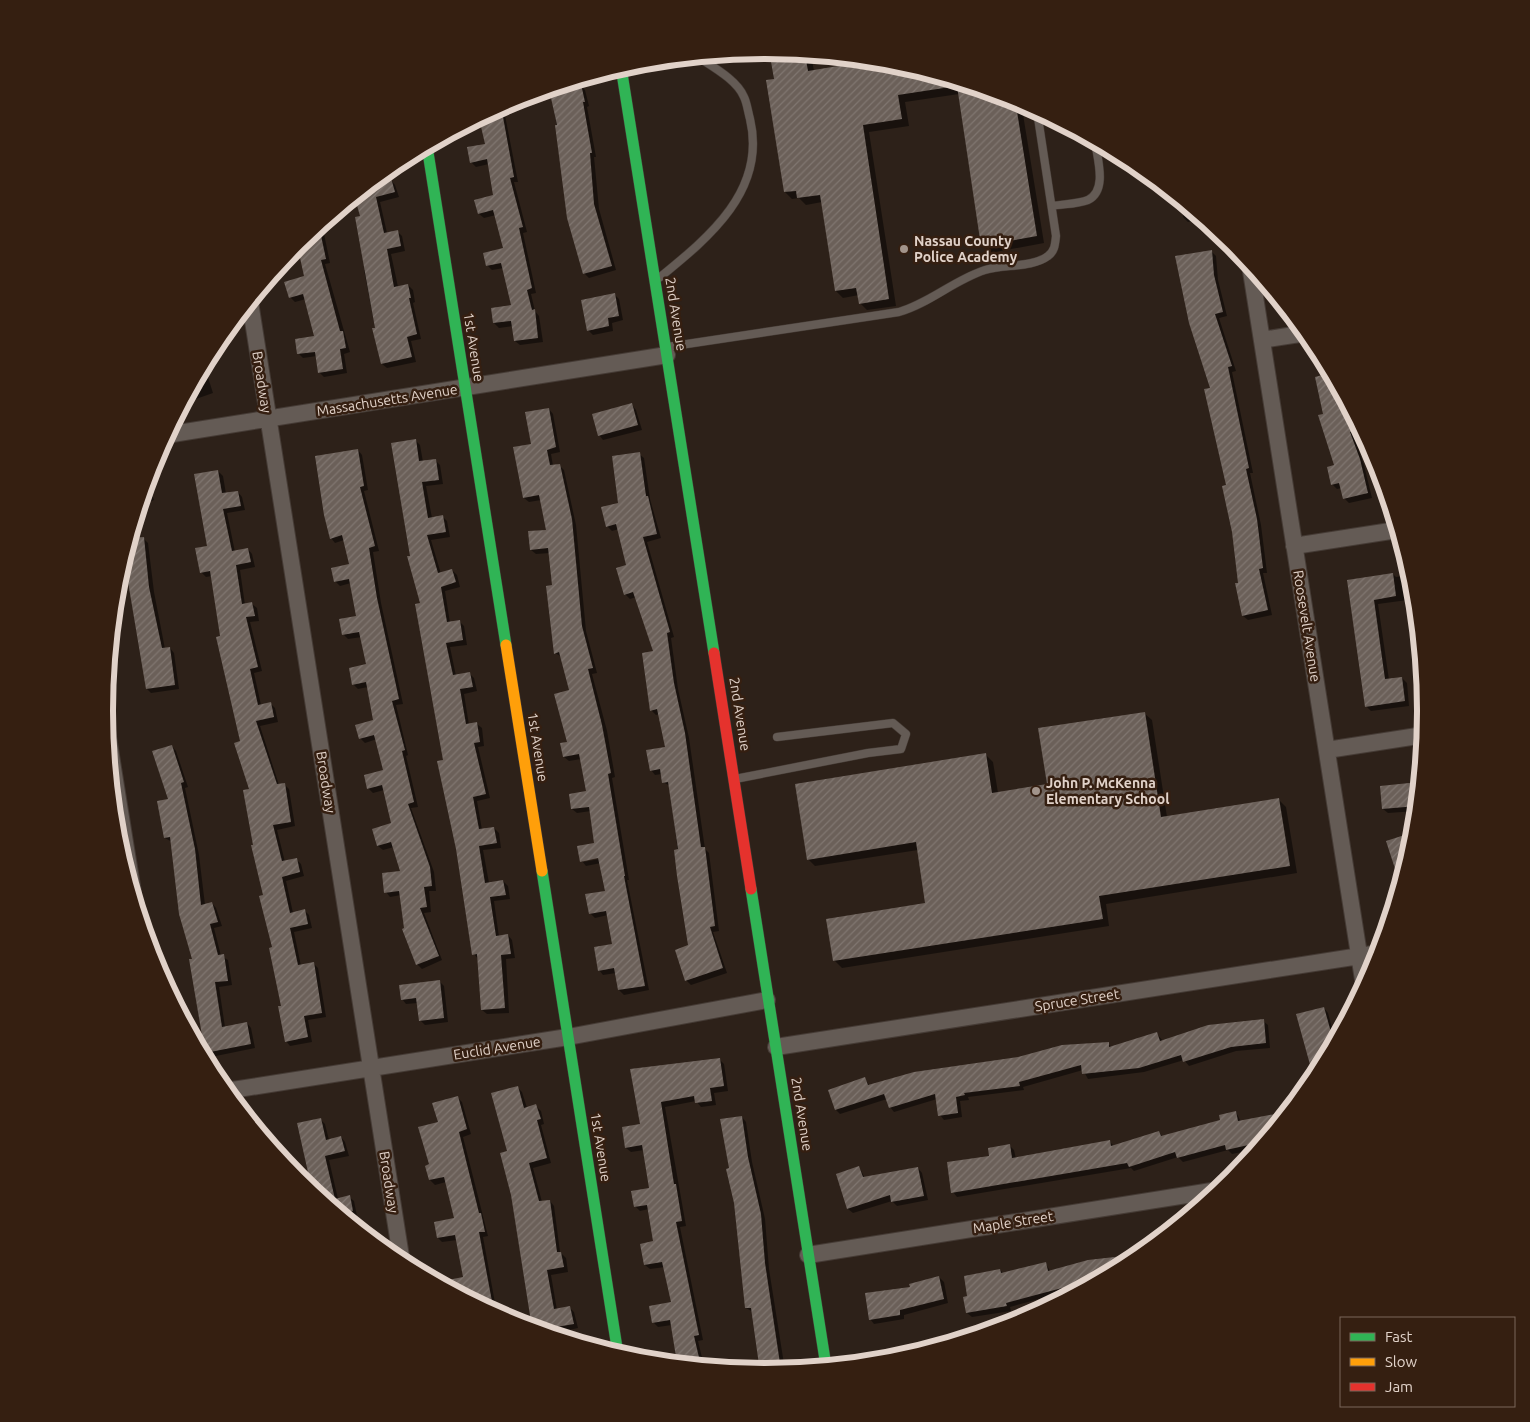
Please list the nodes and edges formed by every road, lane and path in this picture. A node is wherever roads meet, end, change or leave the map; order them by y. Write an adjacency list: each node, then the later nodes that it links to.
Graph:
1 (705, 62): 8 (lane)
2 (622, 75): 8 (street, 2nd Avenue)
3 (1038, 119): 6 (lane)
4 (1096, 149): 6 (lane)
5 (428, 153): 13 (street, 1st Avenue)
6 (1052, 206): 12 (lane)
7 (1252, 278): 11 (street, Roosevelt Avenue)
8 (655, 281): 12 (street, 2nd Avenue)
9 (251, 310): 14 (street, Broadway)
10 (1297, 335): 11 (street)
11 (1262, 340): 17 (street, Roosevelt Avenue)
12 (666, 351): 13 (street, Massachusetts Avenue); 21 (street, 2nd Avenue)
13 (465, 388): 14 (street, Massachusetts Avenue); 26 (street, 1st Avenue)
14 (268, 419): 15 (street, Massachusetts Avenue); 28 (street, Broadway)
15 (175, 435)
16 (1392, 531): 17 (street)
17 (1294, 546): 20 (street, Roosevelt Avenue)
18 (1416, 736): 20 (street)
19 (777, 737): 21 (lane)
20 (1326, 750): 23 (street, Roosevelt Avenue)
21 (735, 779): 25 (street, 2nd Avenue)
22 (1371, 954): 23 (street, Spruce Street)
23 (1359, 956): 24 (street, Roosevelt Avenue); 27 (street, Spruce Street)
24 (1362, 974)
25 (767, 1000): 26 (street, Euclid Avenue); 27 (street, 2nd Avenue)
26 (568, 1037): 28 (street, Euclid Avenue); 33 (street, 1st Avenue)
27 (776, 1047): 32 (street, 2nd Avenue)
28 (371, 1068): 29 (street, Euclid Avenue); 31 (street, Broadway)
29 (235, 1090)
30 (1204, 1192): 32 (street, Maple Street)
31 (400, 1251)
32 (808, 1255): 34 (street, 2nd Avenue)
33 (617, 1346)
34 (825, 1360)

